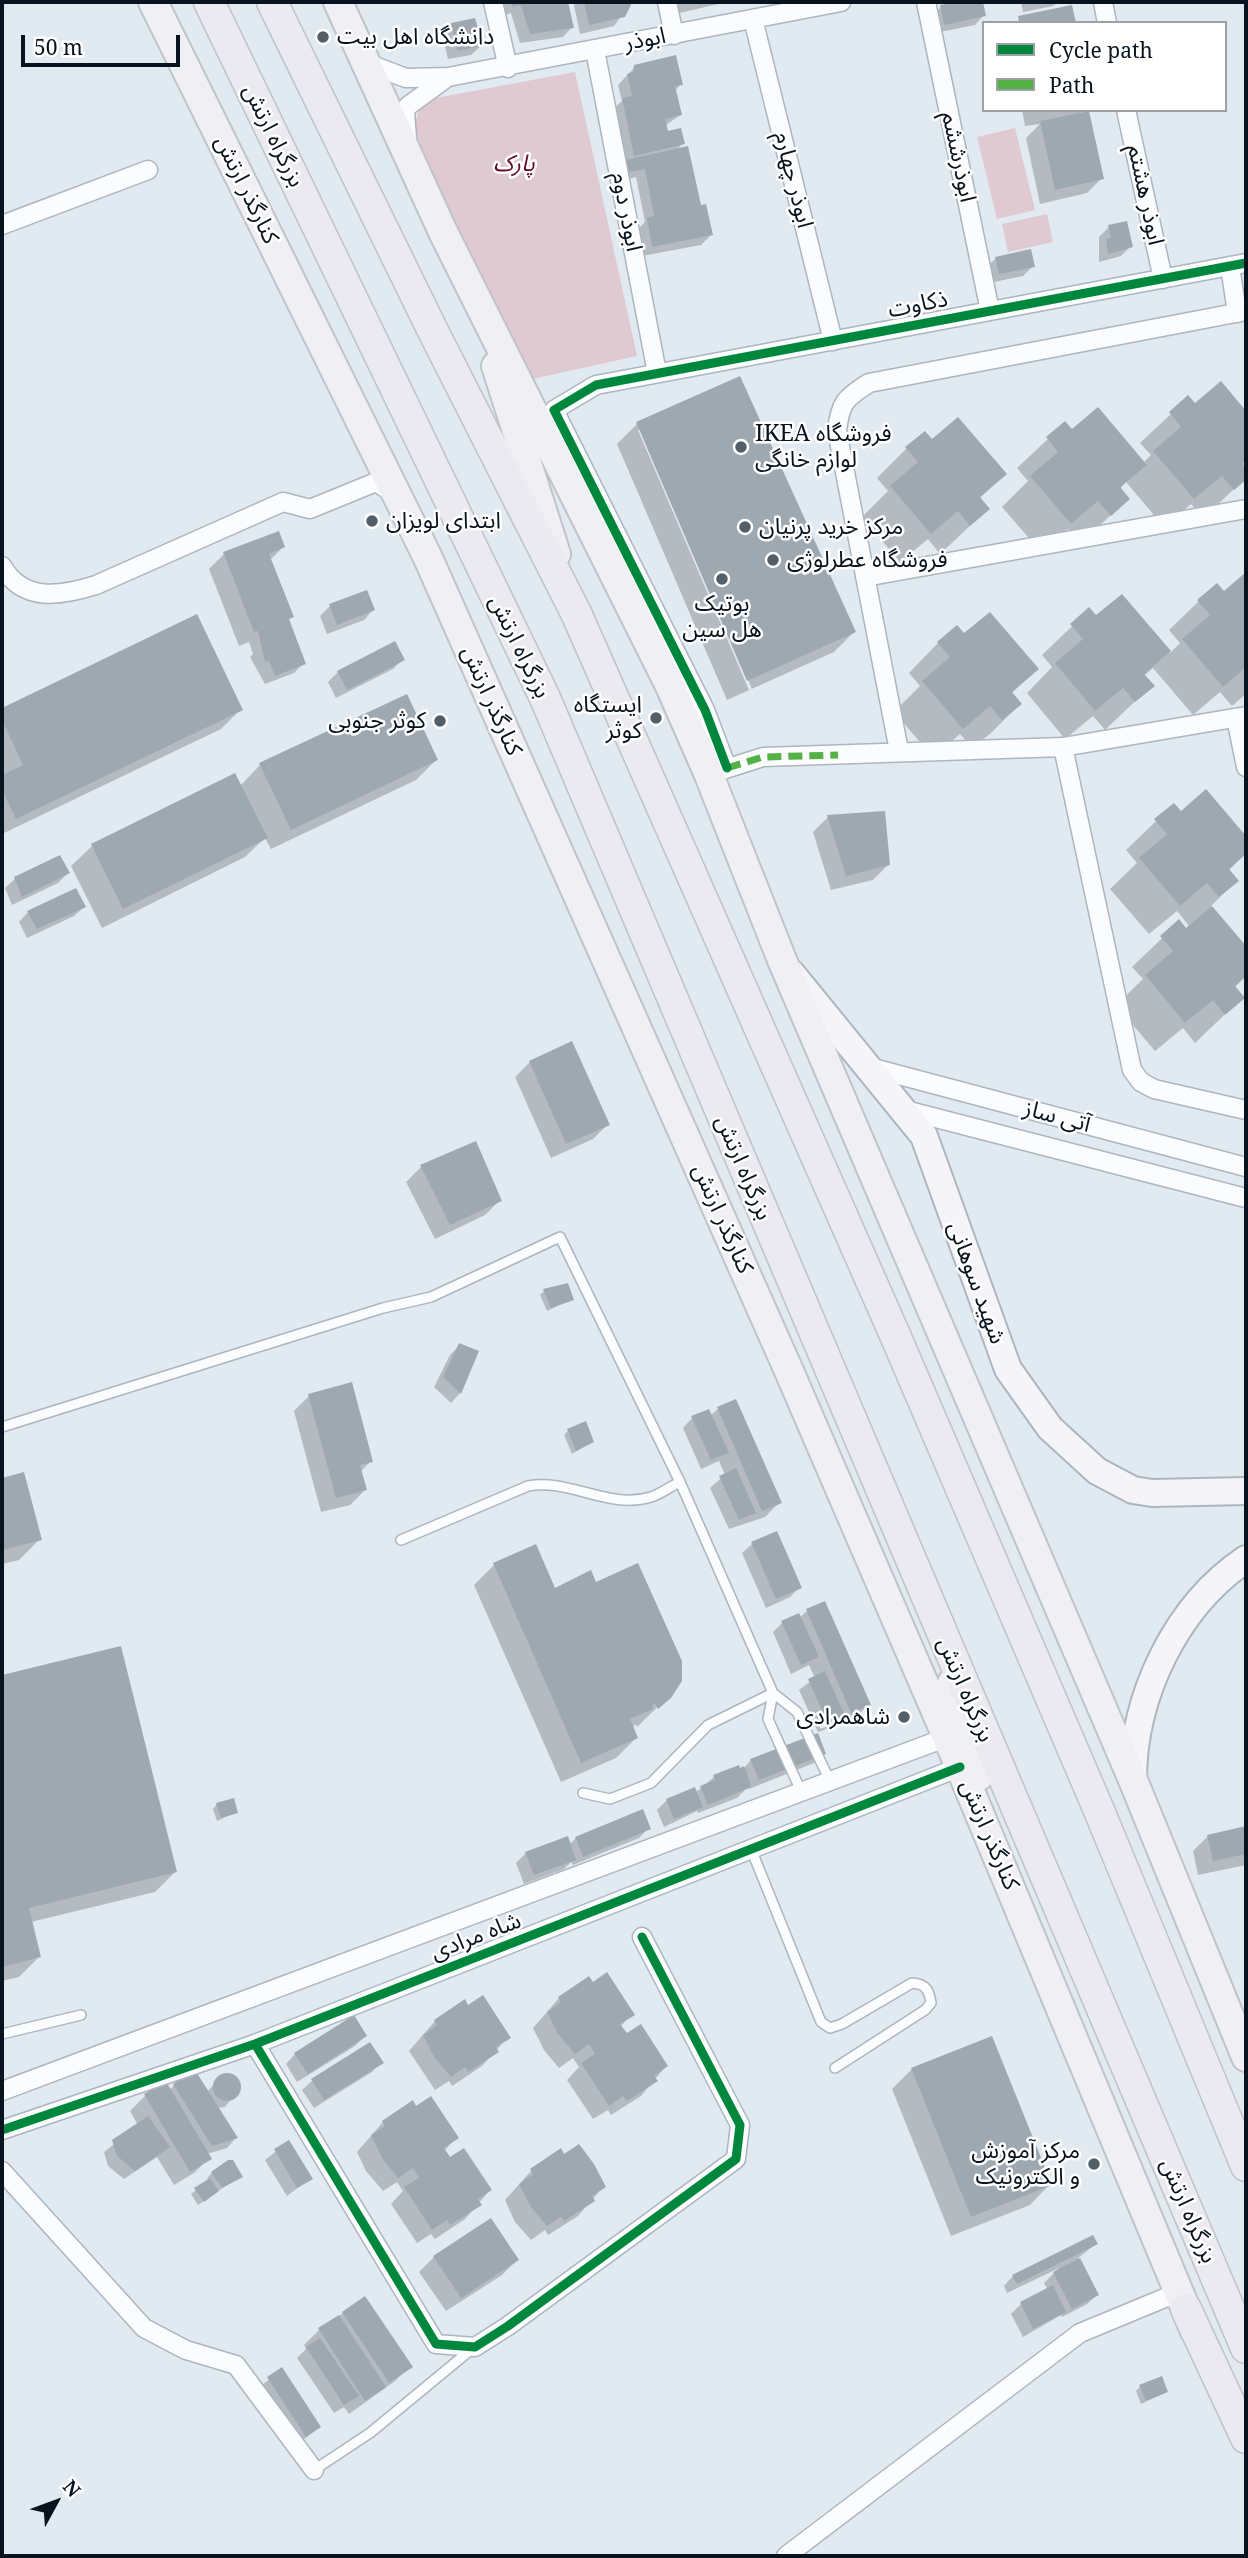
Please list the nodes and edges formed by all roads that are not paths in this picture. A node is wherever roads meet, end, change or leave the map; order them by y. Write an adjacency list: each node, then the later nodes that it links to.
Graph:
1 (153, 2): 28 (main road, کنارگذر ارتش)
2 (209, 2): 51 (highway, بزرگراه ارتش)
3 (272, 2): 32 (highway)
4 (338, 2): 14 (main road)
5 (493, 2): 15 (street)
6 (667, 2): 12 (street)
7 (841, 2): 10 (street, ابوذر)
8 (926, 2): 24 (street, ابوذرششم)
9 (1103, 2): 11 (street)
10 (753, 19): 12 (street, ابوذر); 26 (street, ابوذر چهارم)
11 (1107, 21)
12 (674, 35): 13 (street, ابوذر)
13 (596, 50): 15 (street, ابوذر); 27 (street, ابوذر دوم)
14 (369, 64): 16 (street, ابوذر); 18 (main road)
15 (508, 68): 16 (street, ابوذر)
16 (448, 77): 18 (street)
17 (1126, 112): 23 (street, ابوذر هشتم)
18 (408, 150): 21 (main road)
19 (148, 170): 20 (street)
20 (2, 225)
21 (443, 232): 32 (main road); 37 (main road)
22 (1238, 265): 23 (street, ذکاوت); 25 (street)
23 (1163, 279): 24 (street, ذکاوت)
24 (990, 311): 26 (street, ذکاوت)
25 (1242, 312): 31 (street)
26 (833, 341): 27 (street, ذکاوت)
27 (657, 373): 37 (street, ذکاوت)
28 (397, 495): 30 (street); 53 (main road, کنارگذر ارتش)
29 (1246, 509): 31 (street)
30 (2, 566)
31 (865, 578): 35 (street)
32 (576, 613): 69 (highway)
33 (1241, 717): 34 (street); 36 (street)
34 (1063, 747): 35 (street); 42 (street)
35 (899, 751): 37 (street)
36 (1246, 767)
37 (718, 772): 38 (main road)
38 (782, 960): 39 (main road, شهید سوهانی); 55 (main road)
39 (869, 1067): 40 (street, آتی ساز); 41 (main road, شهید سوهانی)
40 (964, 1092): 43 (street); 44 (street, آتی ساز)
41 (905, 1110): 43 (street, آتی ساز); 48 (main road, شهید سوهانی)
42 (1246, 1110)
43 (957, 1123): 45 (street, آتی ساز)
44 (1246, 1167)
45 (1246, 1198)
46 (2, 1427): 47 (lane)
47 (680, 1482): 49 (lane); 52 (lane)
48 (1246, 1492)
49 (401, 1540)
50 (1246, 1559): 55 (main road)
51 (934, 1617): 60 (main road); 73 (highway, بزرگراه ارتش)
52 (773, 1693): 56 (lane); 57 (lane); 58 (lane)
53 (945, 1738): 54 (main road, کنارگذر ارتش); 56 (street, شاه مرادی)
54 (960, 1767): 59 (street, شاه مرادی); 60 (main road, کنارگذر ارتش)
55 (1133, 1780): 65 (main road)
56 (831, 1781): 57 (street, شاه مرادی)
57 (802, 1791): 67 (street, شاه مرادی)
58 (583, 1793)
59 (751, 1849): 64 (street, شاه مرادی); 66 (lane)
60 (1011, 1889): 71 (main road, کنارگذر ارتش)
61 (642, 1937): 72 (street)
62 (82, 2015): 63 (lane)
63 (2, 2034)
64 (255, 2044): 68 (street, شاه مرادی); 72 (street)
65 (1246, 2057)
66 (835, 2068)
67 (2, 2091)
68 (2, 2130)
69 (1246, 2166)
70 (2, 2171): 76 (street)
71 (1182, 2301): 74 (highway); 75 (main road, کنارگذر ارتش); 77 (street)
72 (475, 2347): 76 (lane)
73 (1246, 2348)
74 (1246, 2438)
75 (1246, 2456)
76 (314, 2470)
77 (786, 2556)

